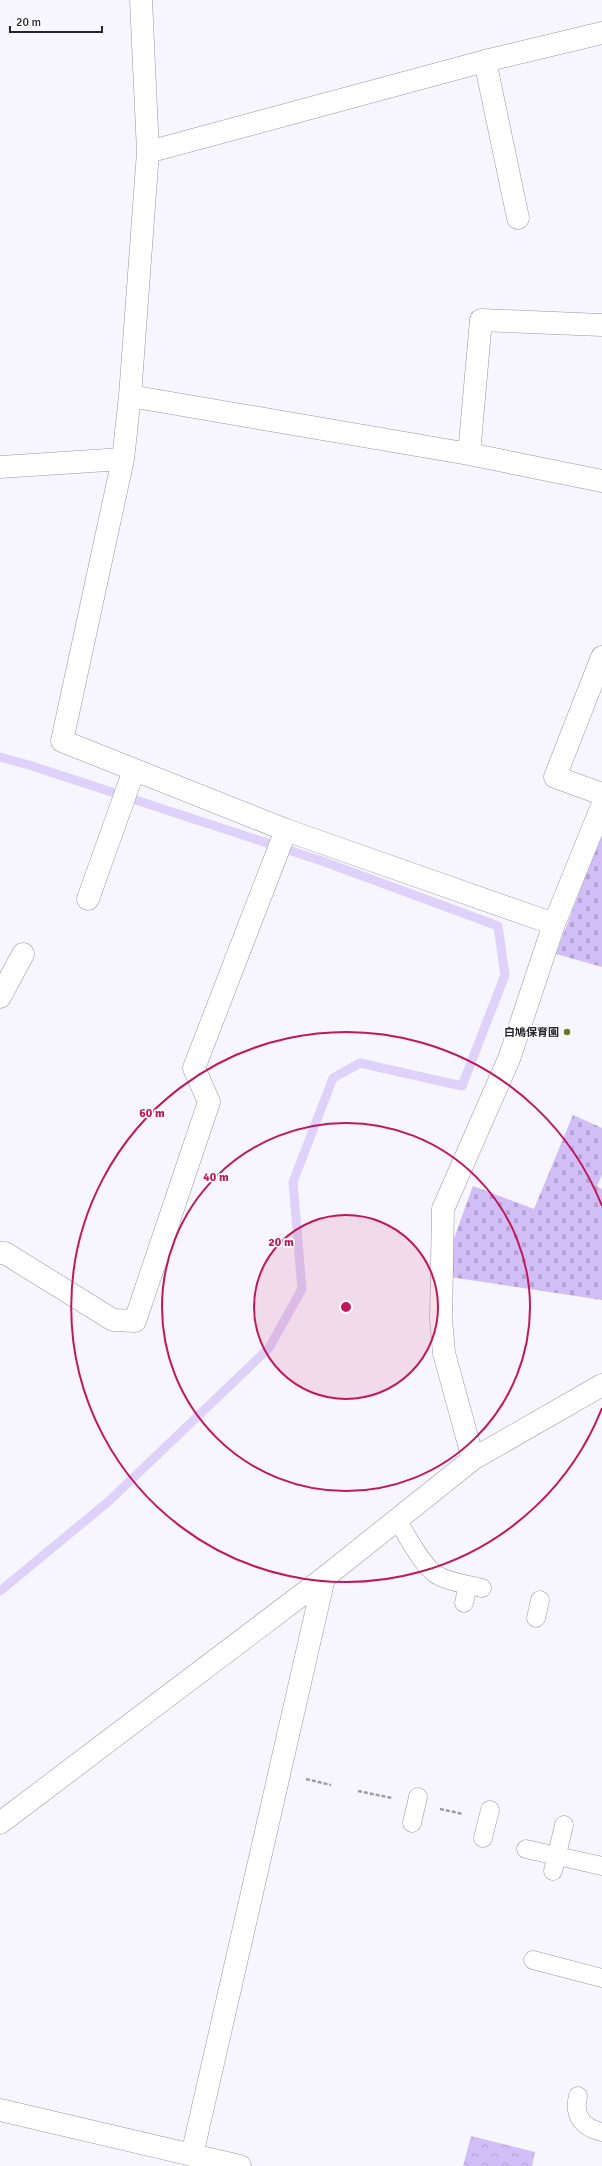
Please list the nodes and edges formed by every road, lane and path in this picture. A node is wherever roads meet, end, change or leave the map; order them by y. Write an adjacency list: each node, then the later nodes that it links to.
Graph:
1 (141, 0): 4 (street)
2 (602, 33): 3 (street)
3 (485, 61): 4 (street); 5 (street)
4 (148, 152): 7 (street)
5 (518, 218)
6 (602, 325): 8 (street)
7 (130, 396): 8 (street); 9 (street)
8 (469, 454): 11 (street)
9 (123, 459): 10 (street); 13 (street)
10 (0, 467)
11 (602, 481)
12 (602, 657): 14 (street)
13 (134, 770): 16 (street); 17 (street)
14 (602, 794)
15 (602, 806): 18 (street)
16 (286, 830): 18 (street); 21 (street)
17 (88, 899)
18 (554, 924): 23 (street)
19 (23, 954): 20 (street)
20 (0, 997)
21 (0, 1253)
22 (602, 1385): 23 (street)
23 (474, 1459): 24 (street)
24 (397, 1520): 25 (street); 27 (lane)
25 (324, 1578): 35 (street); 47 (street)
26 (540, 1600): 28 (lane)
27 (464, 1603)
28 (536, 1618)
29 (358, 1791): 31 (path)
30 (418, 1797): 36 (lane)
31 (395, 1799)
32 (438, 1808): 34 (path)
33 (490, 1810): 38 (lane)
34 (467, 1816)
35 (0, 1822)
36 (412, 1823)
37 (564, 1825): 40 (lane)
38 (483, 1838)
39 (526, 1849): 40 (lane)
40 (555, 1863): 41 (lane)
41 (602, 1866)
42 (533, 1960): 43 (lane)
43 (602, 1978)
44 (578, 2096): 46 (lane)
45 (0, 2110): 47 (street)
46 (602, 2132)
47 (190, 2161): 48 (street)
48 (240, 2166)

